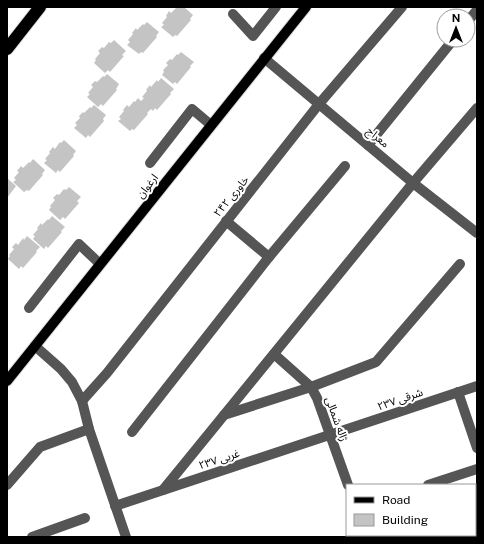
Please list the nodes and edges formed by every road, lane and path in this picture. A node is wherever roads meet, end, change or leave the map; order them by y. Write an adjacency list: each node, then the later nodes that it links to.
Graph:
1 (40, 7): 7 (highway)
2 (276, 7): 5 (street)
3 (306, 7): 8 (main road, ارغوان)
4 (402, 7): 9 (street, ۲۴۲ خاوری)
5 (233, 14)
6 (447, 48): 12 (street)
7 (7, 49)
8 (264, 58): 9 (street, معراج); 11 (main road, ارغوان)
9 (319, 104): 12 (street, معراج); 16 (street, ۲۴۲ خاوری)
10 (477, 108): 15 (street)
11 (211, 125): 13 (street); 19 (main road, ارغوان)
12 (368, 145): 15 (street, معراج)
13 (150, 163)
14 (345, 166): 18 (street)
15 (413, 183): 17 (street, معراج); 23 (street)
16 (226, 221): 18 (street); 28 (street, ۲۴۲ خاوری)
17 (477, 233)
18 (269, 257): 31 (street)
19 (100, 264): 21 (street); 22 (main road, ارغوان)
20 (460, 264): 26 (street)
21 (28, 308)
22 (35, 346): 24 (main road, ارغوان); 28 (street)
23 (274, 354): 26 (street, ژاله شمالی); 29 (street)
24 (7, 381)
25 (477, 386): 27 (street, ۲۳۷ شرقی)
26 (311, 387): 29 (street); 32 (street, ژاله شمالی)
27 (458, 392): 32 (street, ۲۳۷ شرقی); 33 (street)
28 (82, 401): 30 (street)
29 (224, 415): 38 (street)
30 (89, 429): 37 (street); 39 (street)
31 (132, 432)
32 (330, 435): 35 (street, ژاله شمالی); 38 (street, ۲۳۷ غربی)
33 (477, 448)
34 (477, 469): 36 (street)
35 (348, 484)
36 (431, 484)
37 (7, 485)
38 (163, 490): 39 (street, ۲۳۷ غربی)
39 (115, 506): 42 (street)
40 (85, 518): 41 (street)
41 (32, 537)
42 (126, 537)

